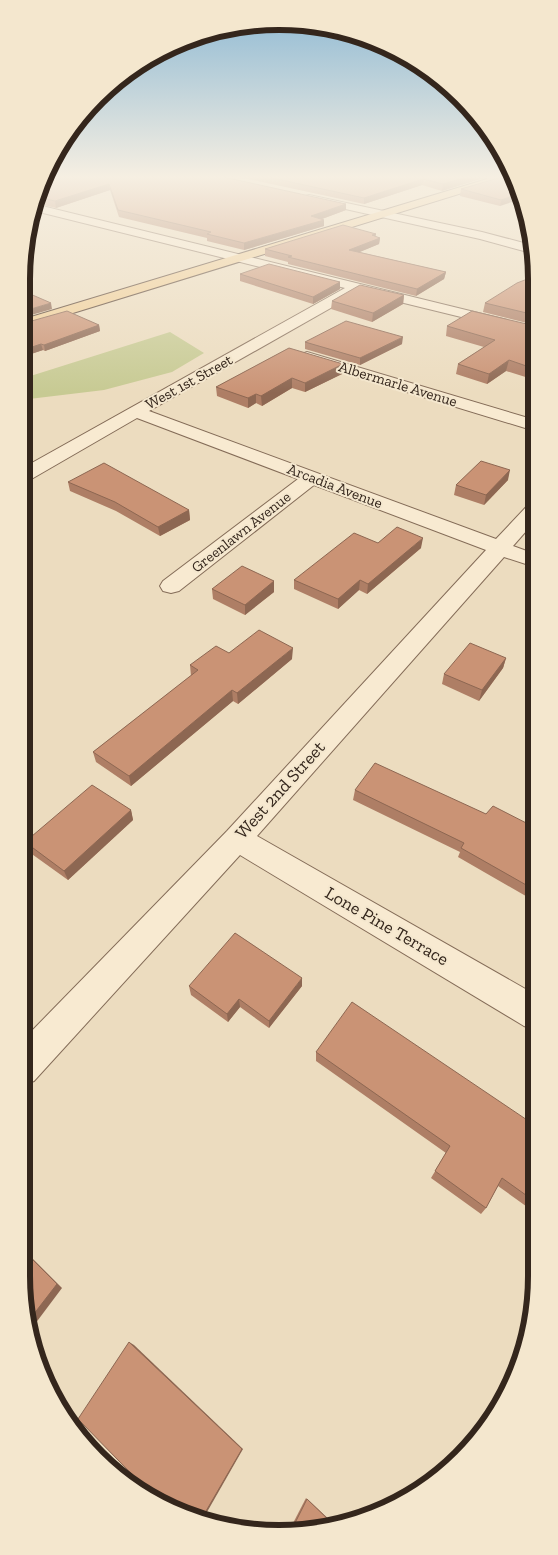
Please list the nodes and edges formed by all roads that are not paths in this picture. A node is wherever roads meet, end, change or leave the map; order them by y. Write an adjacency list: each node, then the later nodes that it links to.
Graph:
1 (204, 249): 3 (street)
2 (266, 249): 3 (main road)
3 (239, 257): 4 (street); 5 (main road)
4 (357, 287): 6 (street); 7 (street, West 1st Street)
5 (30, 323)
6 (516, 326)
7 (261, 342): 8 (street, West 1st Street); 9 (street, Albermarle Avenue)
8 (135, 412): 10 (street, West 1st Street); 11 (street, Arcadia Avenue)
9 (528, 424)
10 (30, 472)
11 (312, 477): 13 (street, Arcadia Avenue); 15 (street, Greenlawn Avenue)
12 (528, 517): 13 (street, West 2nd Street)
13 (499, 548): 14 (street, Arcadia Avenue); 16 (street, West 2nd Street)
14 (528, 558)
15 (171, 586)
16 (237, 839): 17 (street, Lone Pine Terrace); 18 (street, West 2nd Street)
17 (528, 1009)
18 (30, 1058)

